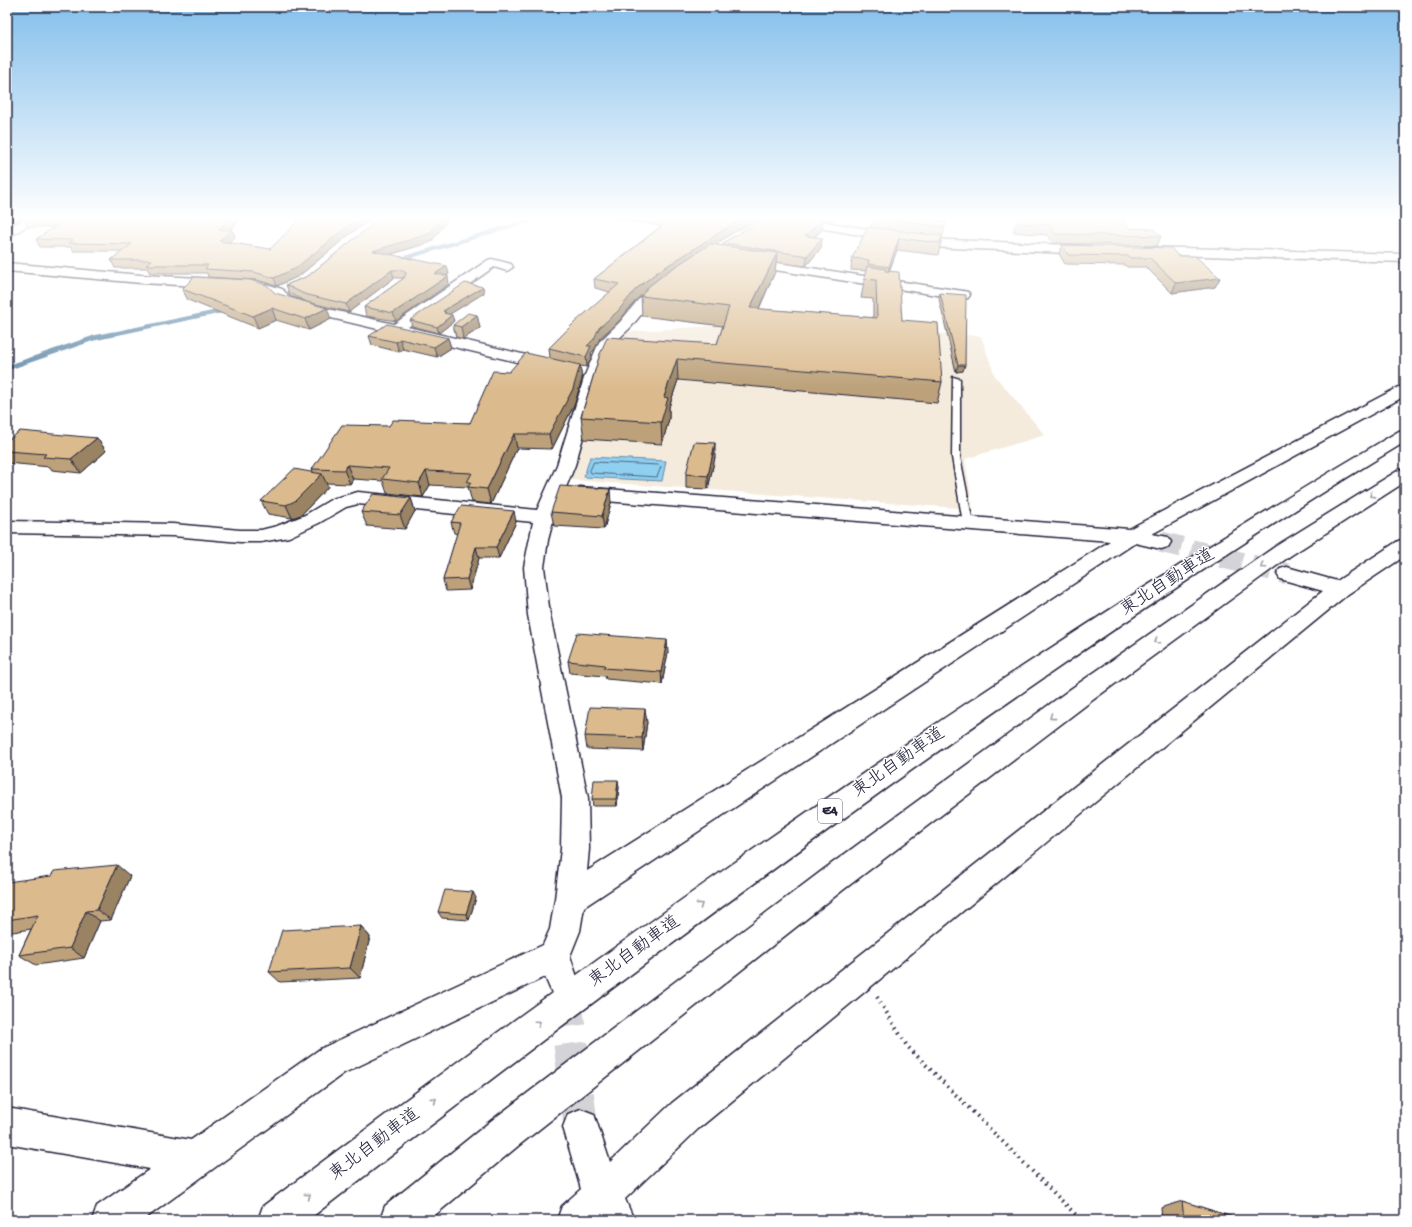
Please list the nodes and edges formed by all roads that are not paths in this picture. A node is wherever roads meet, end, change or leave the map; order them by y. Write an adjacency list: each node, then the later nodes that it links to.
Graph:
1 (99, 275): 7 (main road)
2 (474, 275): 9 (main road)
3 (832, 275): 5 (main road)
4 (678, 276): 16 (main road)
5 (963, 295)
6 (368, 307): 7 (main road)
7 (352, 318): 9 (main road)
8 (457, 327): 10 (main road)
9 (396, 329): 10 (main road)
10 (442, 339): 11 (main road)
11 (563, 368)
12 (956, 378): 18 (lane)
13 (1405, 390): 20 (main road)
14 (1405, 435): 31 (main road, 東北自動車道 / E4, one-way to 14)
15 (1405, 474): 32 (main road, one-way to 32)
16 (555, 490): 17 (main road); 18 (main road)
17 (544, 517): 19 (main road); 25 (main road)
18 (968, 523): 20 (main road)
19 (7, 527)
20 (1132, 536): 21 (main road); 25 (main road)
21 (1161, 542)
22 (1405, 547): 24 (main road)
23 (1287, 574): 24 (main road)
24 (1340, 589): 29 (main road)
25 (570, 899): 28 (main road)
26 (7, 1126): 28 (main road)
27 (581, 1127): 29 (main road)
28 (196, 1159): 30 (main road)
29 (598, 1212)
30 (111, 1220)
31 (277, 1220)
32 (399, 1220)

